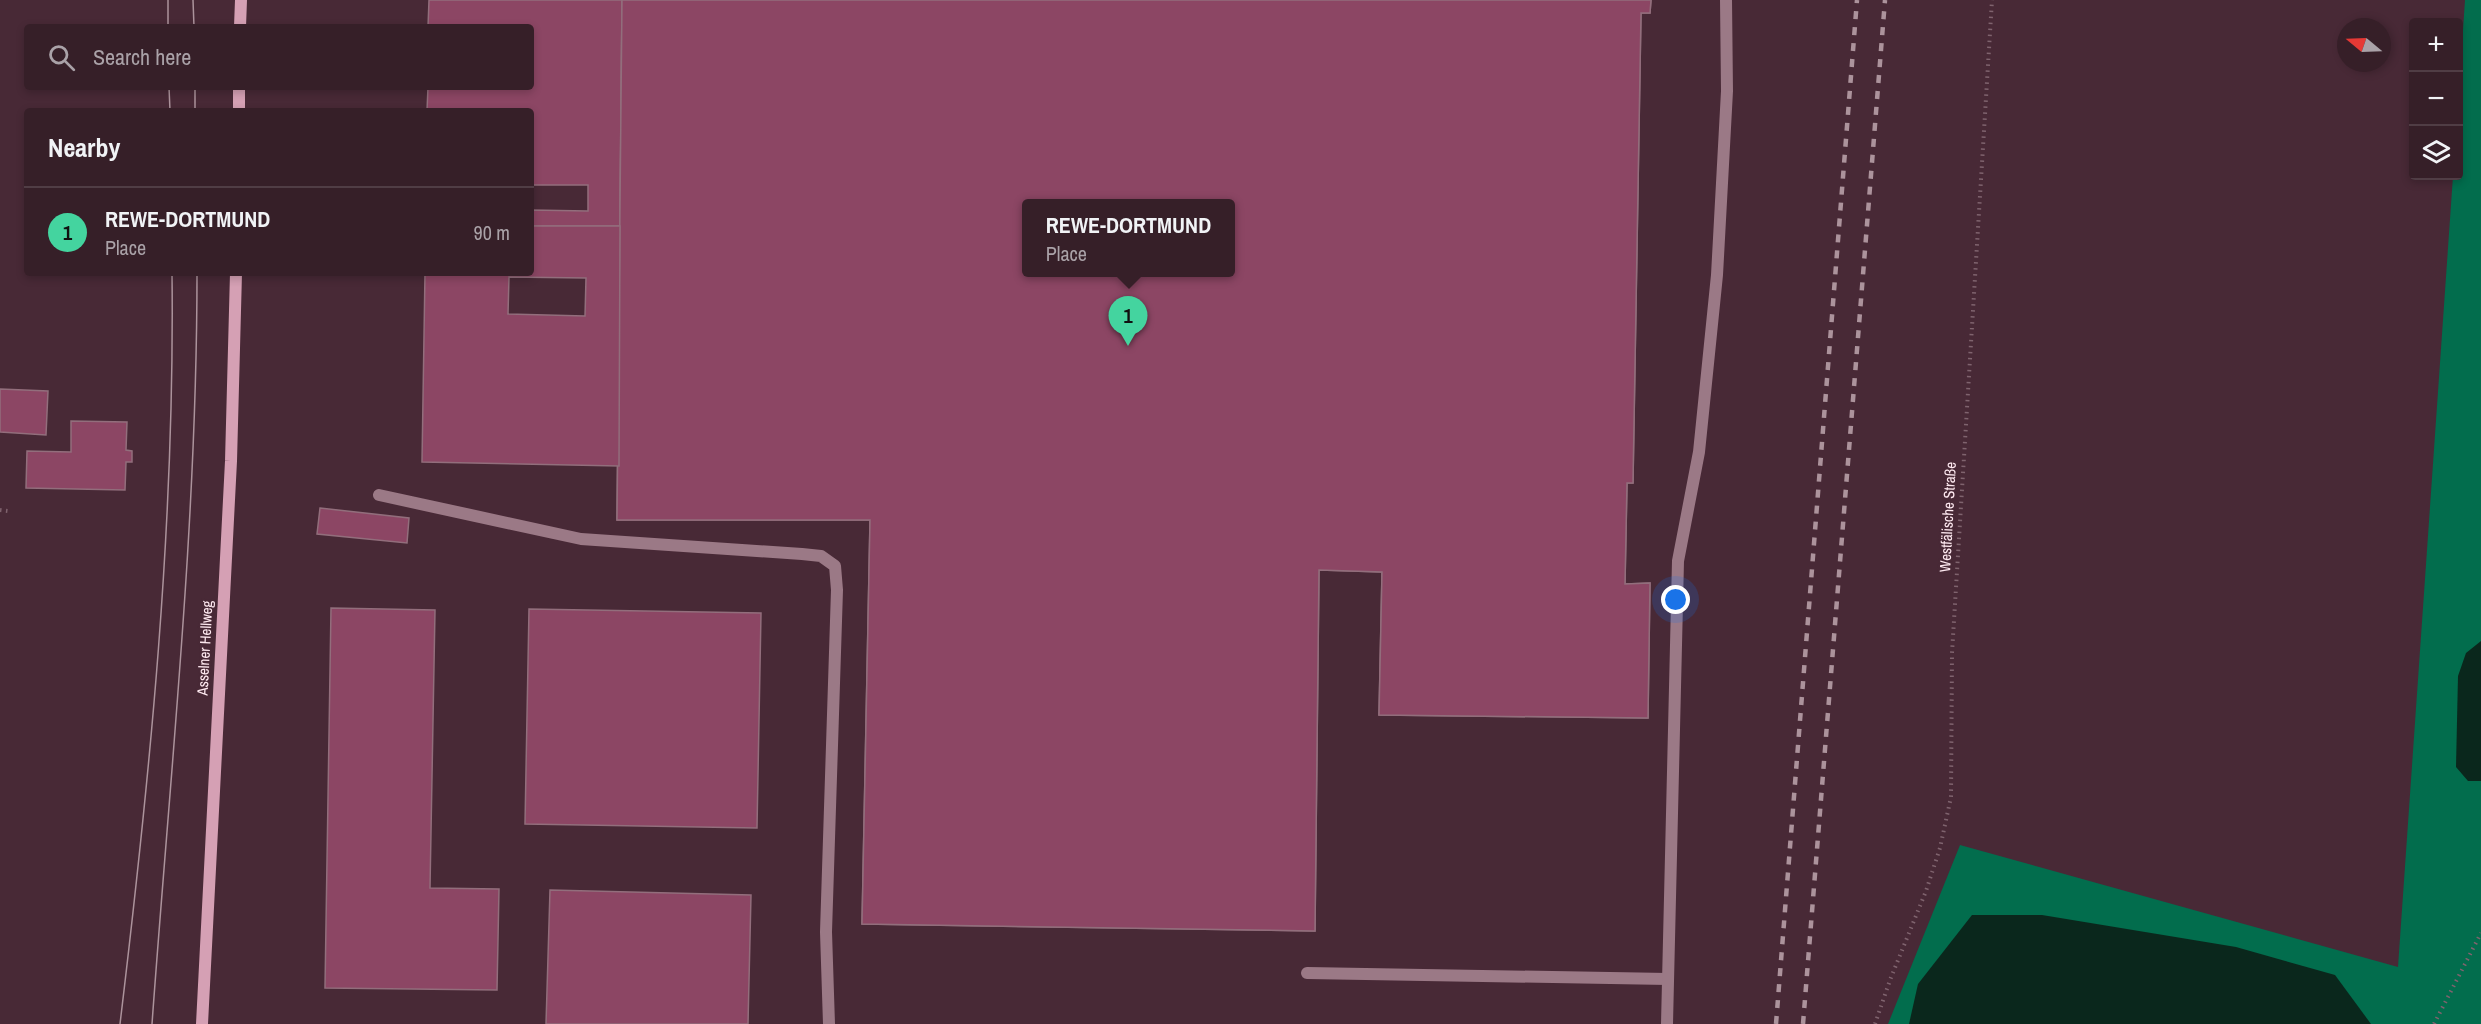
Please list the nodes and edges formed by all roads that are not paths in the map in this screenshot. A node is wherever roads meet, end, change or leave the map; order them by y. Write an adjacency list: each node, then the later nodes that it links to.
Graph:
1 (241, 0): 3 (main road)
2 (1726, 0): 9 (lane)
3 (240, 24)
4 (239, 90): 5 (main road)
5 (239, 108)
6 (236, 276): 10 (main road, Asselner Hellweg)
7 (379, 495): 11 (lane)
8 (1307, 973): 9 (lane)
9 (1668, 979): 12 (lane)
10 (202, 1024)
11 (828, 1024)
12 (1667, 1024)

